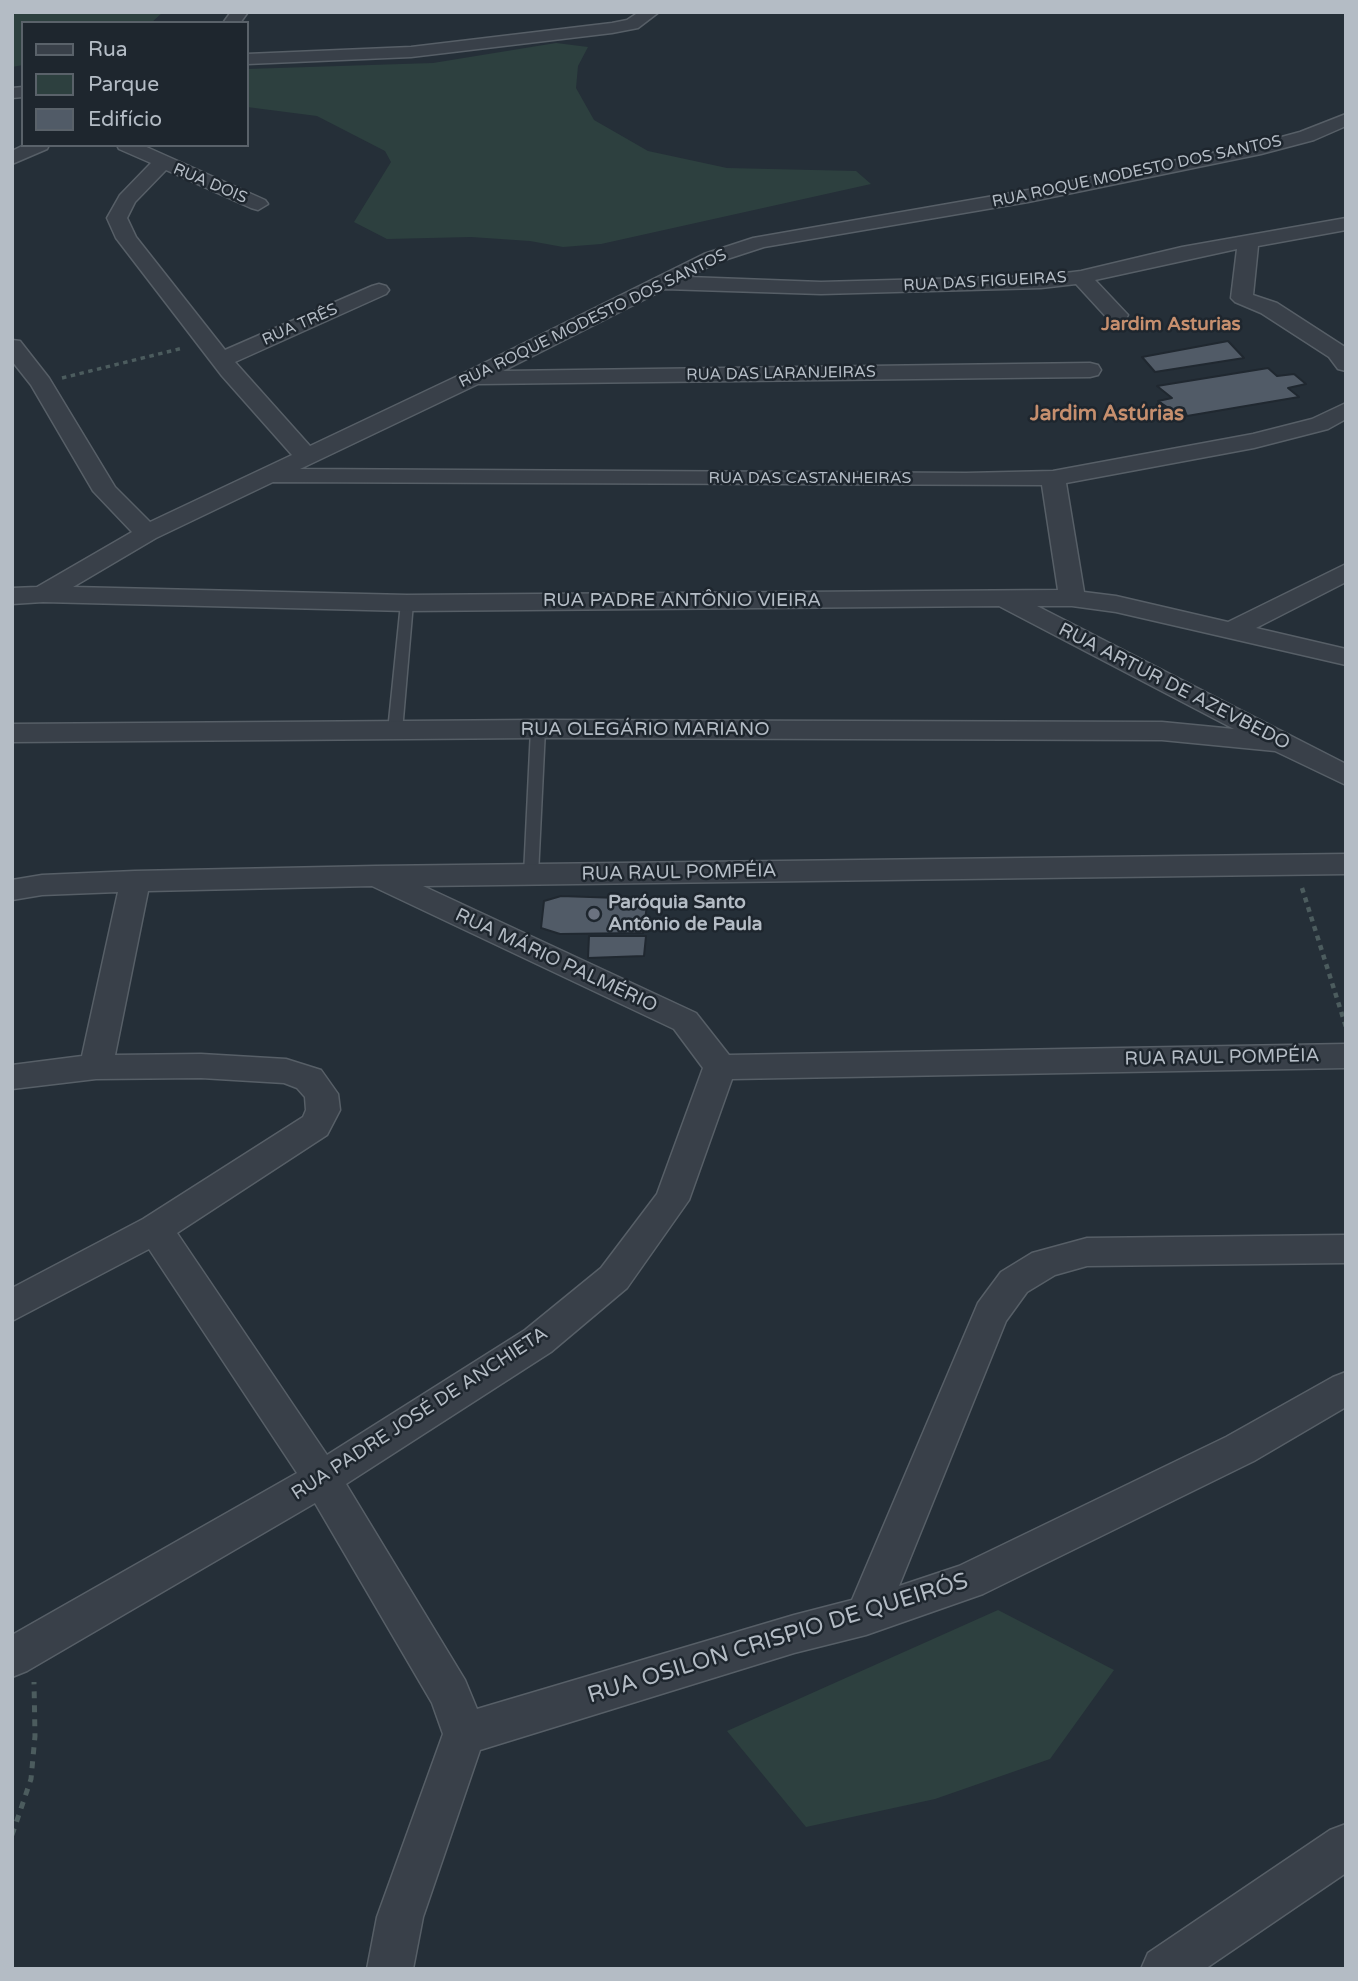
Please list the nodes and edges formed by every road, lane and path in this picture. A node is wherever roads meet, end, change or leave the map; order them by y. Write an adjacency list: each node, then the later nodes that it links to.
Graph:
1 (651, 12): 2 (street)
2 (248, 59)
3 (1346, 119): 12 (street, RUA ROQUE MODESTO DOS SANTOS)
4 (36, 147): 6 (street)
5 (130, 147): 7 (street)
6 (12, 158)
7 (162, 163): 8 (street, RUA DOIS); 15 (street)
8 (258, 204)
9 (1346, 224): 10 (street, RUA DAS FIGUEIRAS)
10 (1248, 242): 11 (street, RUA DAS FIGUEIRAS); 17 (street)
11 (1081, 277): 12 (street, RUA DAS FIGUEIRAS); 14 (street)
12 (660, 283): 20 (street, RUA ROQUE MODESTO DOS SANTOS)
13 (379, 290): 18 (street, RUA TRÊS)
14 (1117, 315)
15 (207, 342): 18 (street); 21 (path)
16 (12, 346): 21 (street)
17 (1343, 356)
18 (222, 360): 23 (street)
19 (1090, 370): 20 (street, RUA DAS LARANJEIRAS)
20 (472, 378): 23 (street, RUA ROQUE MODESTO DOS SANTOS)
21 (41, 383): 26 (street)
22 (1346, 410): 25 (street, RUA DAS CASTANHEIRAS)
23 (307, 457): 24 (street, RUA ROQUE MODESTO DOS SANTOS)
24 (265, 476): 25 (street, RUA DAS CASTANHEIRAS); 26 (street, RUA ROQUE MODESTO DOS SANTOS)
25 (1053, 478): 31 (street)
26 (147, 533): 28 (street, RUA ROQUE MODESTO DOS SANTOS)
27 (1346, 572): 33 (street)
28 (43, 594): 29 (street, RUA PADRE ANTÔNIO VIEIRA); 32 (street, RUA PADRE ANTÔNIO VIEIRA)
29 (12, 596)
30 (1003, 598): 31 (street, RUA PADRE ANTÔNIO VIEIRA); 32 (street, RUA PADRE ANTÔNIO VIEIRA); 38 (street, RUA ARTUR DE AZEVBEDO)
31 (1072, 598): 33 (street, RUA PADRE ANTÔNIO VIEIRA)
32 (407, 603): 36 (lane)
33 (1233, 630): 34 (street, RUA PADRE ANTÔNIO VIEIRA)
34 (1346, 657)
35 (538, 729): 36 (street, RUA OLEGÁRIO MARIANO); 38 (street, RUA OLEGÁRIO MARIANO); 42 (lane)
36 (395, 731): 37 (street, RUA OLEGÁRIO MARIANO)
37 (12, 733)
38 (1277, 742): 39 (street, RUA ARTUR DE AZEVBEDO)
39 (1346, 776)
40 (1346, 863): 41 (street, RUA RAUL POMPÉIA)
41 (1294, 864): 42 (street, RUA RAUL POMPÉIA); 46 (path)
42 (531, 875): 43 (street, RUA RAUL POMPÉIA)
43 (376, 876): 44 (street, RUA RAUL POMPÉIA); 49 (street, RUA MÁRIO PALMÉRIO)
44 (135, 881): 45 (street, RUA RAUL POMPÉIA); 48 (street)
45 (12, 890)
46 (1346, 1027)
47 (1346, 1056): 49 (street, RUA RAUL POMPÉIA)
48 (96, 1067): 50 (street); 51 (street)
49 (720, 1067): 55 (street, RUA PADRE JOSÉ DE ANCHIETA)
50 (12, 1077)
51 (155, 1229): 53 (street); 55 (street)
52 (1346, 1249): 56 (street)
53 (12, 1306)
54 (1346, 1388): 56 (street, RUA OSILON CRISPIO DE QUEIRÓS)
55 (322, 1479): 57 (street, RUA PADRE JOSÉ DE ANCHIETA); 58 (street)
56 (866, 1616): 58 (street, RUA OSILON CRISPIO DE QUEIRÓS)
57 (23, 1651): 59 (path)
58 (464, 1734): 61 (street)
59 (12, 1835)
60 (1346, 1846): 62 (street)
61 (390, 1969)
62 (1164, 1969)

